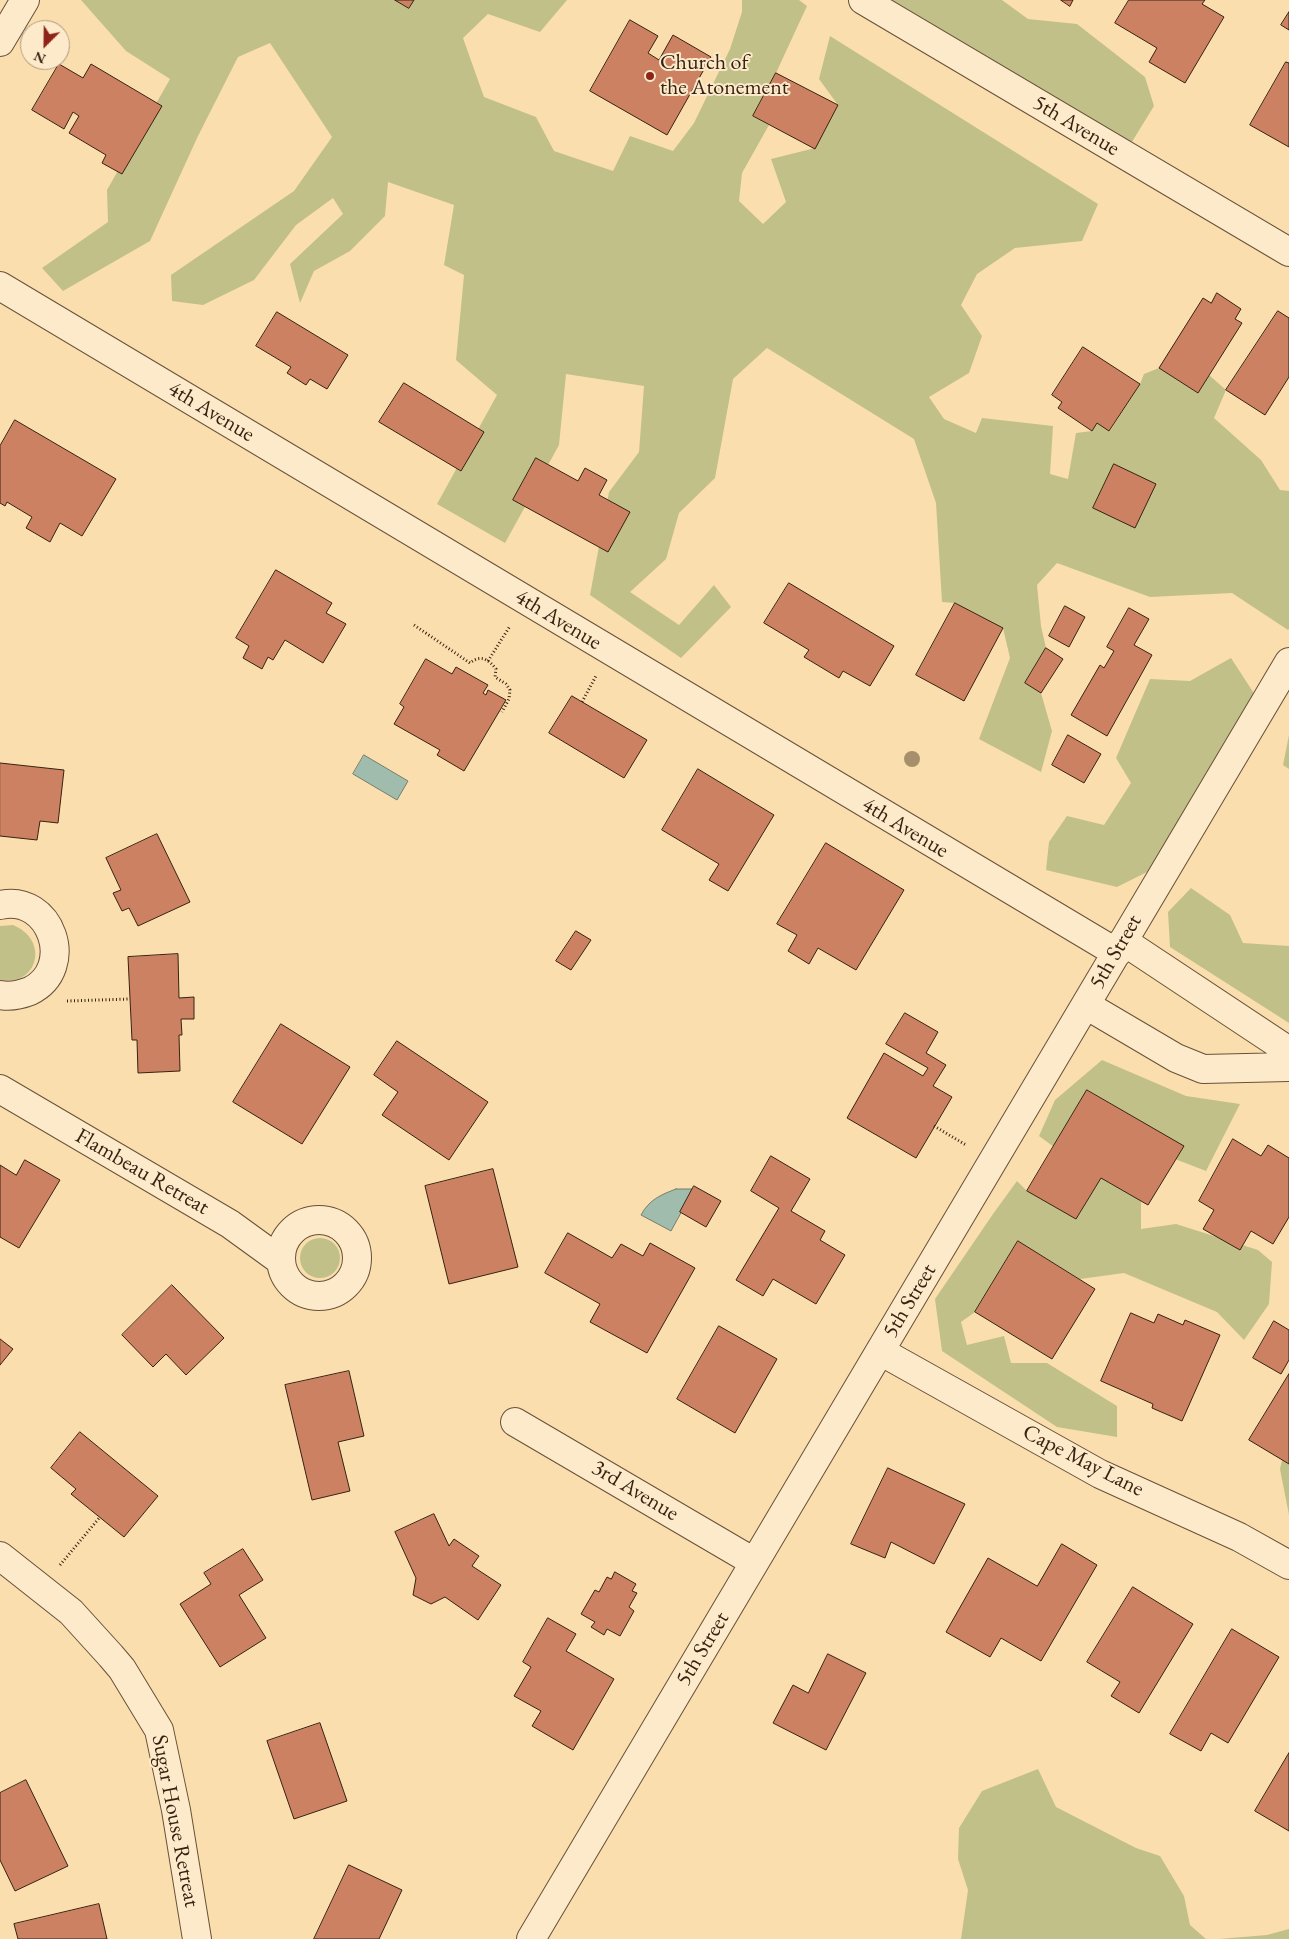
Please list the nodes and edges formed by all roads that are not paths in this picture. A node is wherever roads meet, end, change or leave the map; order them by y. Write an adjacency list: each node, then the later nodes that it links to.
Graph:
1 (25, 0): 3 (street)
2 (863, 0): 4 (street, 5th Avenue)
3 (0, 42)
4 (1289, 252)
5 (0, 286): 8 (street, 4th Avenue)
6 (1289, 662): 8 (street, 5th Street)
7 (0, 905): 9 (street)
8 (1120, 947): 10 (street, 5th Street); 11 (street, 4th Avenue)
9 (0, 995)
10 (1086, 1005): 12 (street); 15 (street, 5th Street)
11 (1289, 1051)
12 (1289, 1067)
13 (0, 1089): 14 (street, Flambeau Retreat)
14 (281, 1260)
15 (880, 1351): 18 (street, 5th Street); 19 (street, Cape May Lane)
16 (515, 1422): 18 (street, 3rd Avenue)
17 (0, 1556): 20 (street, Sugar House Retreat)
18 (754, 1562): 21 (street, 5th Street)
19 (1289, 1565)
20 (197, 1939)
21 (530, 1939)

